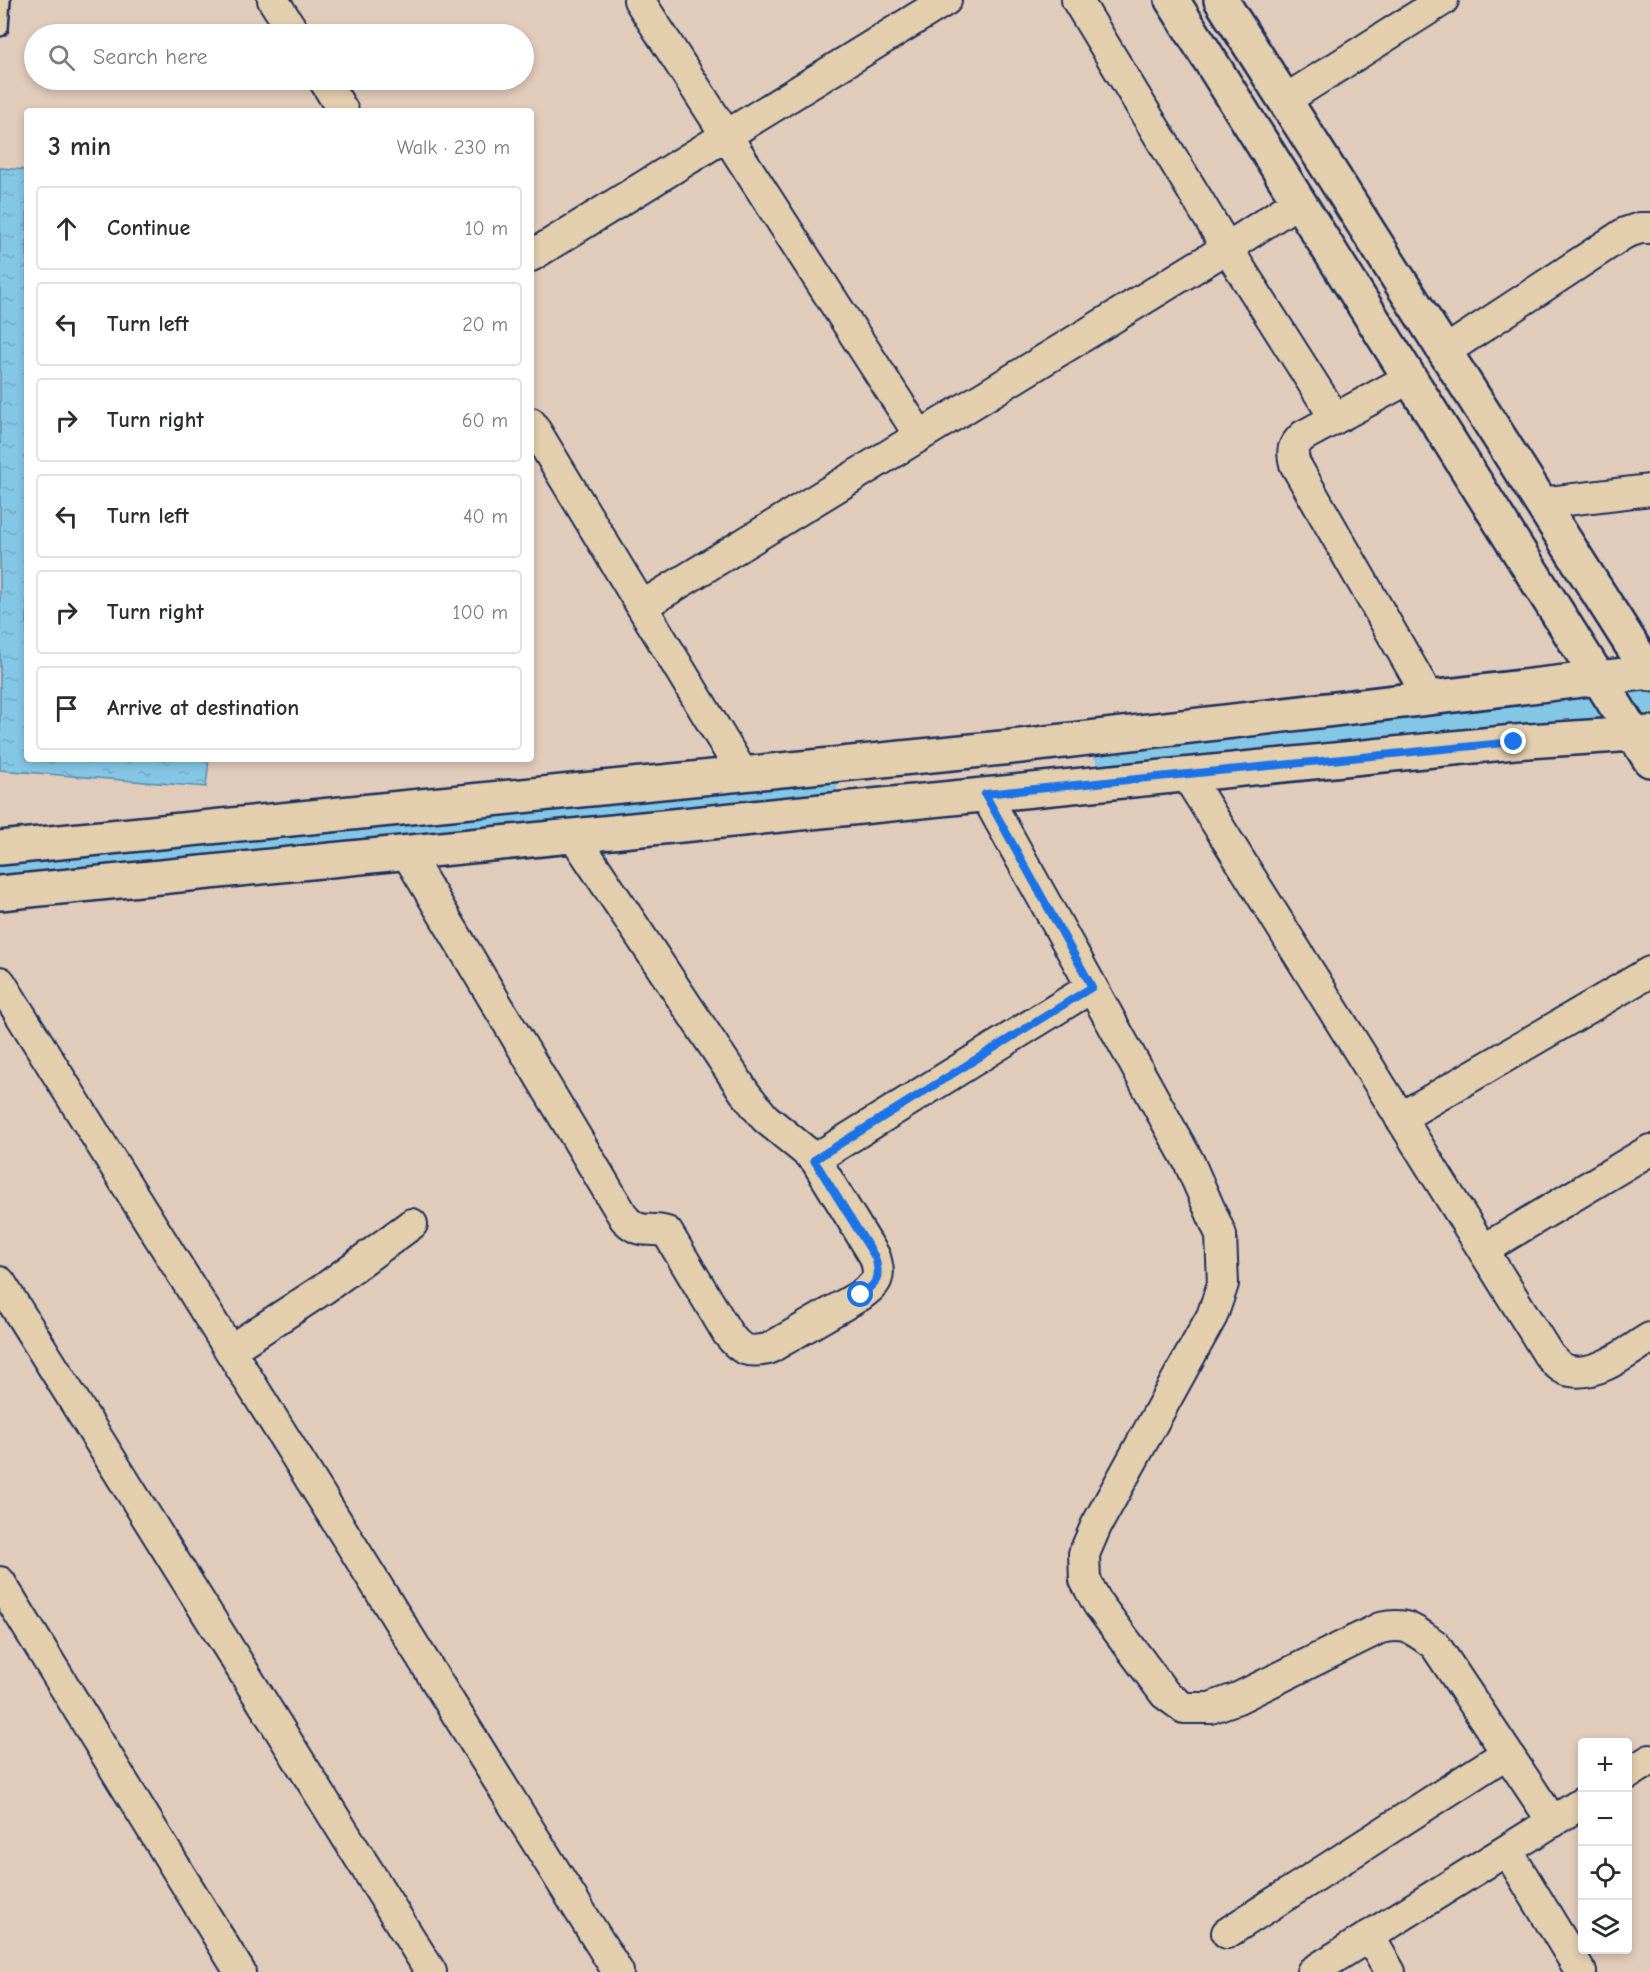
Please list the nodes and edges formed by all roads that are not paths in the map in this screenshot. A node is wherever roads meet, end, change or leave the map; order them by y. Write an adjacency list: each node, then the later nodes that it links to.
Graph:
1 (2, 0): 10 (lane)
2 (273, 0): 9 (street)
3 (639, 0): 14 (street)
4 (946, 0): 14 (street)
5 (1077, 0): 17 (street)
6 (1173, 0): 15 (street)
7 (1221, 0): 12 (street)
8 (1443, 0): 12 (street)
9 (289, 24)
10 (0, 28)
11 (330, 90): 13 (street)
12 (1285, 100): 19 (street)
13 (341, 108)
14 (726, 135): 18 (street); 23 (street)
15 (1299, 201): 17 (street); 20 (street)
16 (1650, 228): 19 (street)
17 (1227, 248): 21 (street); 23 (street)
18 (534, 254)
19 (1444, 352): 25 (street)
20 (1410, 378): 21 (street); 28 (street)
21 (1335, 418): 29 (street)
22 (534, 428): 26 (street)
23 (920, 436): 26 (street)
24 (1650, 490): 25 (street)
25 (1541, 503): 27 (street)
26 (642, 606): 31 (street)
27 (1650, 672): 28 (street)
28 (1599, 678): 29 (street); 30 (street)
29 (1429, 698): 31 (street)
30 (1645, 742): 32 (street)
31 (743, 774): 35 (street)
32 (1186, 774): 33 (street); 41 (street)
33 (985, 794): 34 (street); 40 (street)
34 (574, 836): 36 (street); 43 (street)
35 (0, 848)
36 (406, 852): 37 (street); 43 (street)
37 (0, 893)
38 (1650, 972): 41 (street)
39 (0, 982): 48 (street)
40 (1092, 987): 43 (street); 50 (street)
41 (1400, 1118): 45 (street)
42 (1650, 1150): 45 (street)
43 (814, 1160)
44 (412, 1224): 48 (street)
45 (1483, 1250): 47 (street)
46 (0, 1282): 57 (street)
47 (1650, 1338)
48 (230, 1350): 58 (street)
49 (0, 1582): 56 (street)
50 (1507, 1753): 52 (street); 54 (street)
51 (1578, 1806): 52 (street)
52 (1553, 1822): 53 (street)
53 (1507, 1850): 55 (street); 61 (street)
54 (1227, 1933)
55 (1369, 1936): 59 (street); 60 (street)
56 (240, 1972)
57 (430, 1972)
58 (618, 1972)
59 (1312, 1972)
60 (1390, 1972)
61 (1581, 1972)

